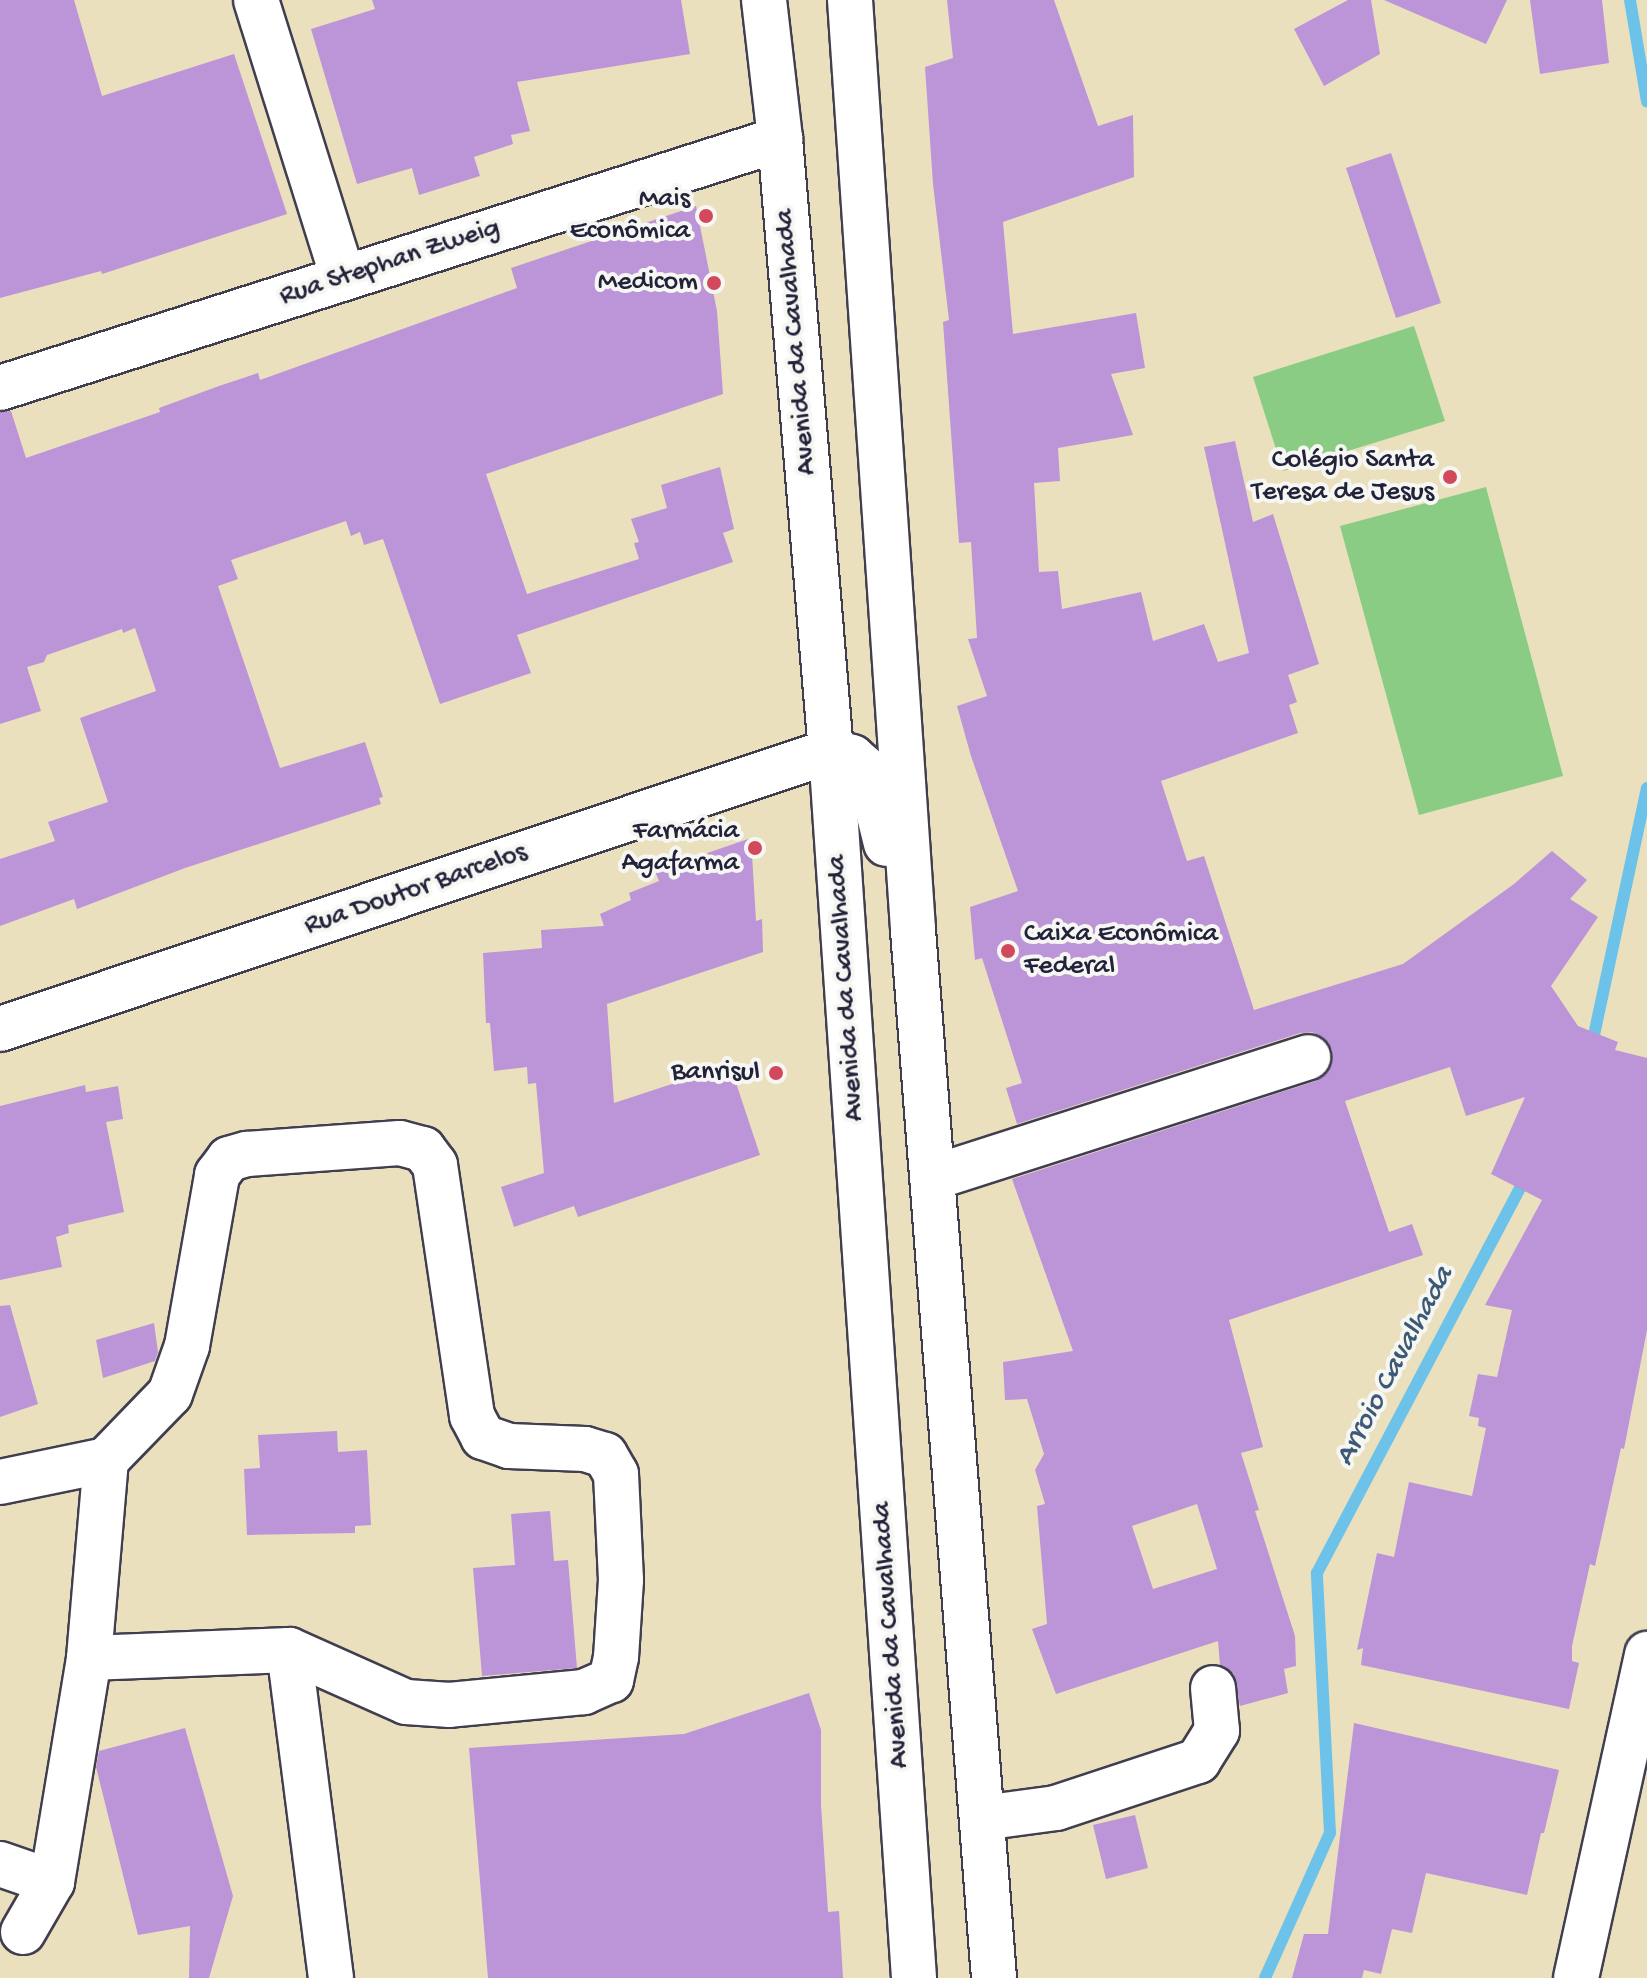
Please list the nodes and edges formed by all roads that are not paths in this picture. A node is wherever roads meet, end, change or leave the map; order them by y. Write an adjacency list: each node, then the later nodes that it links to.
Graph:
1 (256, 0): 5 (main road)
2 (764, 0): 4 (main road, Avenida da Cavalhada)
3 (850, 0): 8 (main road)
4 (780, 139): 5 (main road, Rua Stephan Zweig); 7 (main road, Avenida da Cavalhada)
5 (343, 278): 6 (main road, Rua Stephan Zweig)
6 (0, 388)
7 (831, 751): 8 (main road); 9 (main road, Rua Doutor Barcelos); 24 (main road, Avenida da Cavalhada)
8 (913, 930): 11 (main road)
9 (0, 1029)
10 (1308, 1057): 11 (main road)
11 (935, 1177): 19 (main road)
12 (106, 1460): 13 (main road); 14 (main road); 16 (main road)
13 (0, 1482)
14 (289, 1650): 16 (main road); 23 (main road)
15 (1647, 1654): 18 (main road)
16 (89, 1658): 21 (main road)
17 (1213, 1688): 19 (main road)
18 (1632, 1789): 26 (main road)
19 (982, 1818): 25 (main road)
20 (0, 1864): 21 (main road)
21 (52, 1882): 22 (main road)
22 (23, 1932)
23 (331, 1978)
24 (914, 1978)
25 (994, 1978)
26 (1576, 1978)

